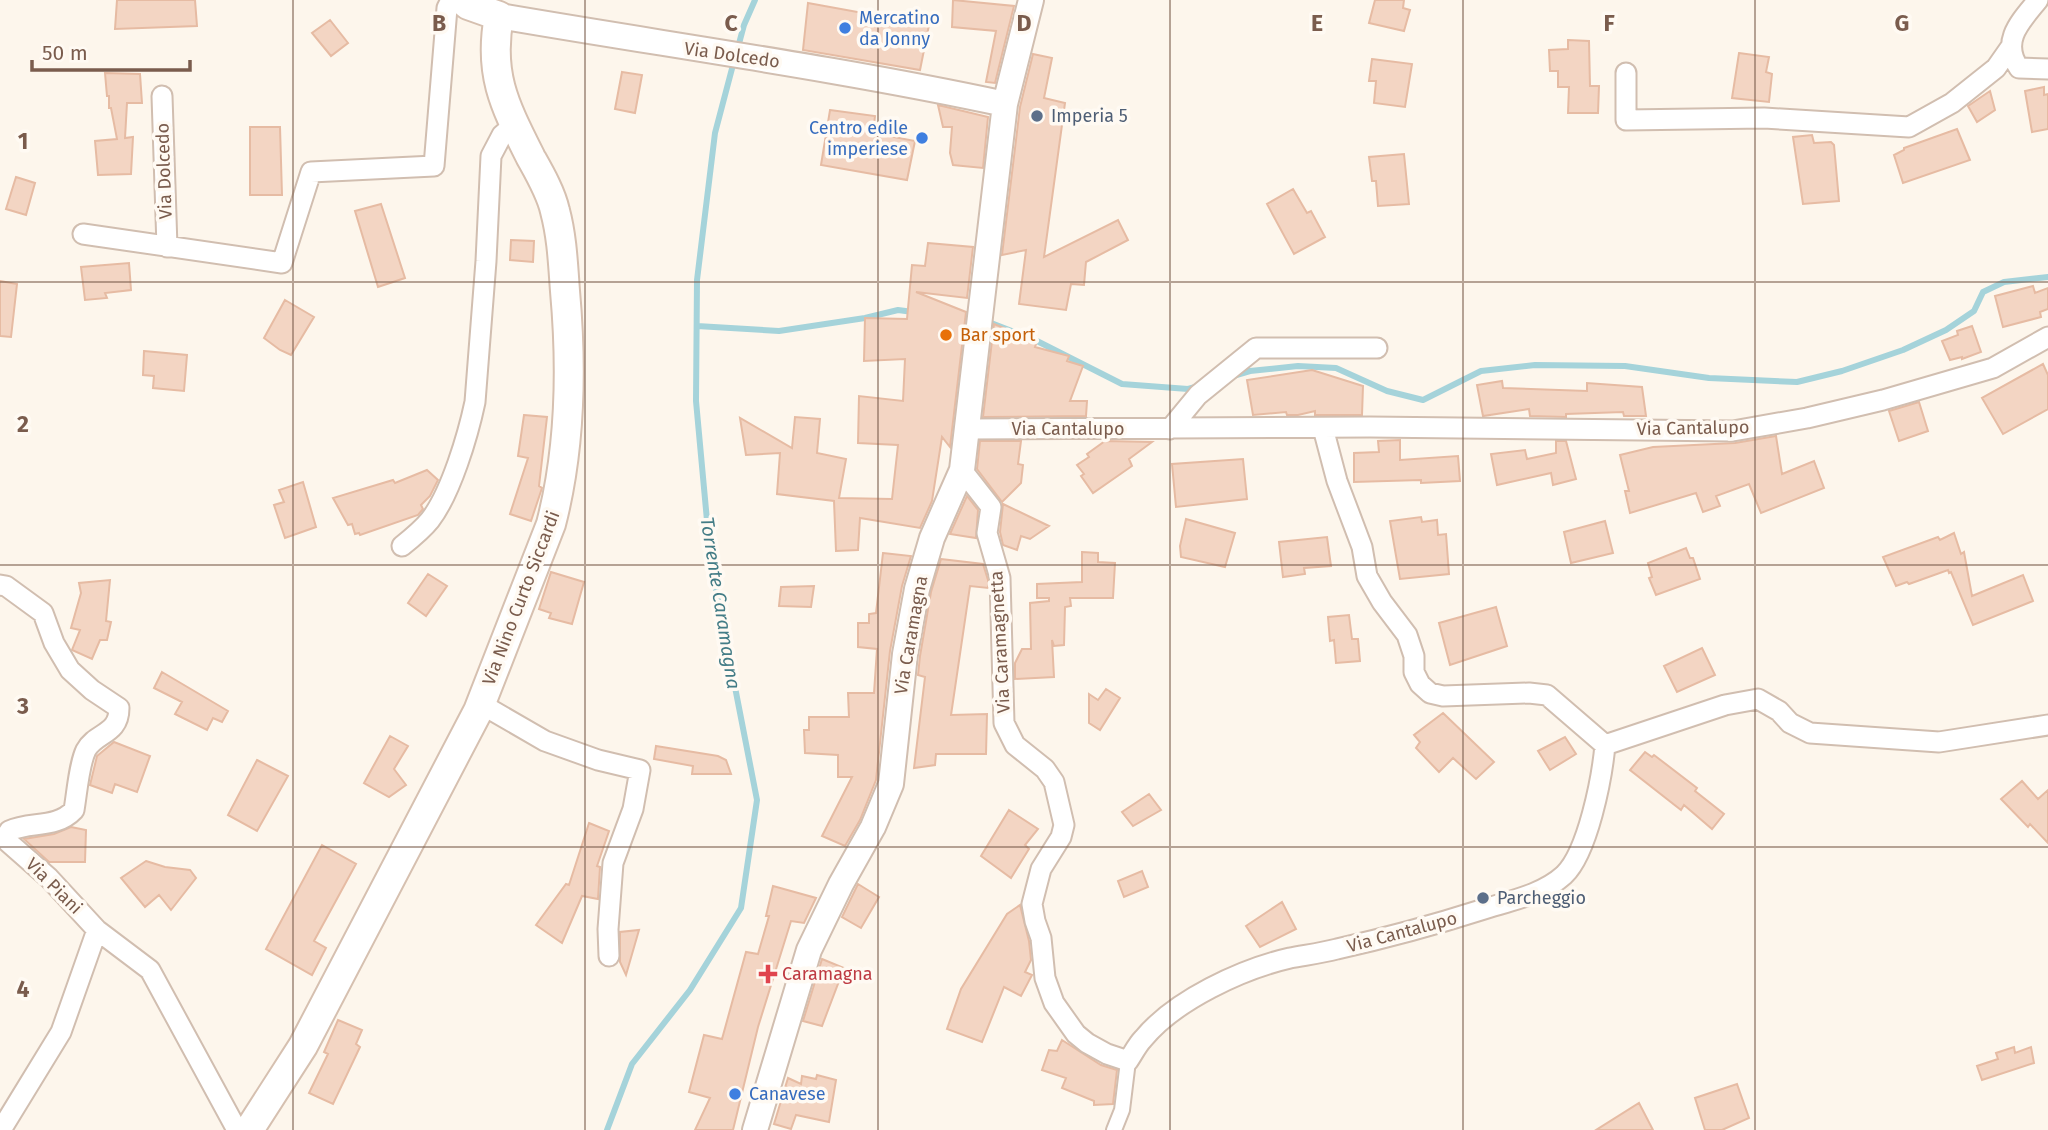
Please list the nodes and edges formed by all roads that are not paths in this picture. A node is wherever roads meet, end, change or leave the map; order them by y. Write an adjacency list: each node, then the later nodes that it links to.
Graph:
1 (451, 0): 13 (street, Via Dolcedo)
2 (462, 0): 5 (main road, Via Dolcedo)
3 (1031, 0): 10 (street, Via Caramagna)
4 (2038, 0): 6 (street)
5 (499, 16): 10 (street, Via Dolcedo); 11 (main road, Via Nino Curto Siccardi)
6 (2010, 48): 7 (street); 8 (street)
7 (2048, 69)
8 (1626, 73)
9 (162, 96): 13 (street, Via Dolcedo)
10 (1005, 104): 17 (street, Via Caramagna)
11 (514, 124): 20 (street); 22 (main road, Via Nino Curto Siccardi)
12 (83, 234): 13 (street, Via Dolcedo)
13 (166, 247)
14 (2048, 337): 16 (street, Via Cantalupo)
15 (1377, 348): 18 (street)
16 (1323, 428): 18 (street, Via Cantalupo); 24 (street)
17 (967, 429): 18 (street, Via Cantalupo); 19 (street, Via Caramagna)
18 (1170, 429)
19 (962, 470): 27 (street, Via Caramagnetta); 31 (street, Via Caramagna)
20 (402, 546)
21 (0, 585): 25 (street, Via Piani)
22 (481, 704): 26 (street, Via Nino Curto Siccardi); 30 (main road, Via Nino Curto Siccardi)
23 (2048, 725): 24 (street)
24 (1605, 745): 27 (street, Via Cantalupo)
25 (97, 930): 28 (street, Via Piani); 29 (street, Via Piani)
26 (609, 956)
27 (1128, 1061): 32 (street)
28 (1, 1130)
29 (237, 1130)
30 (249, 1130)
31 (755, 1130)
32 (1114, 1130)

